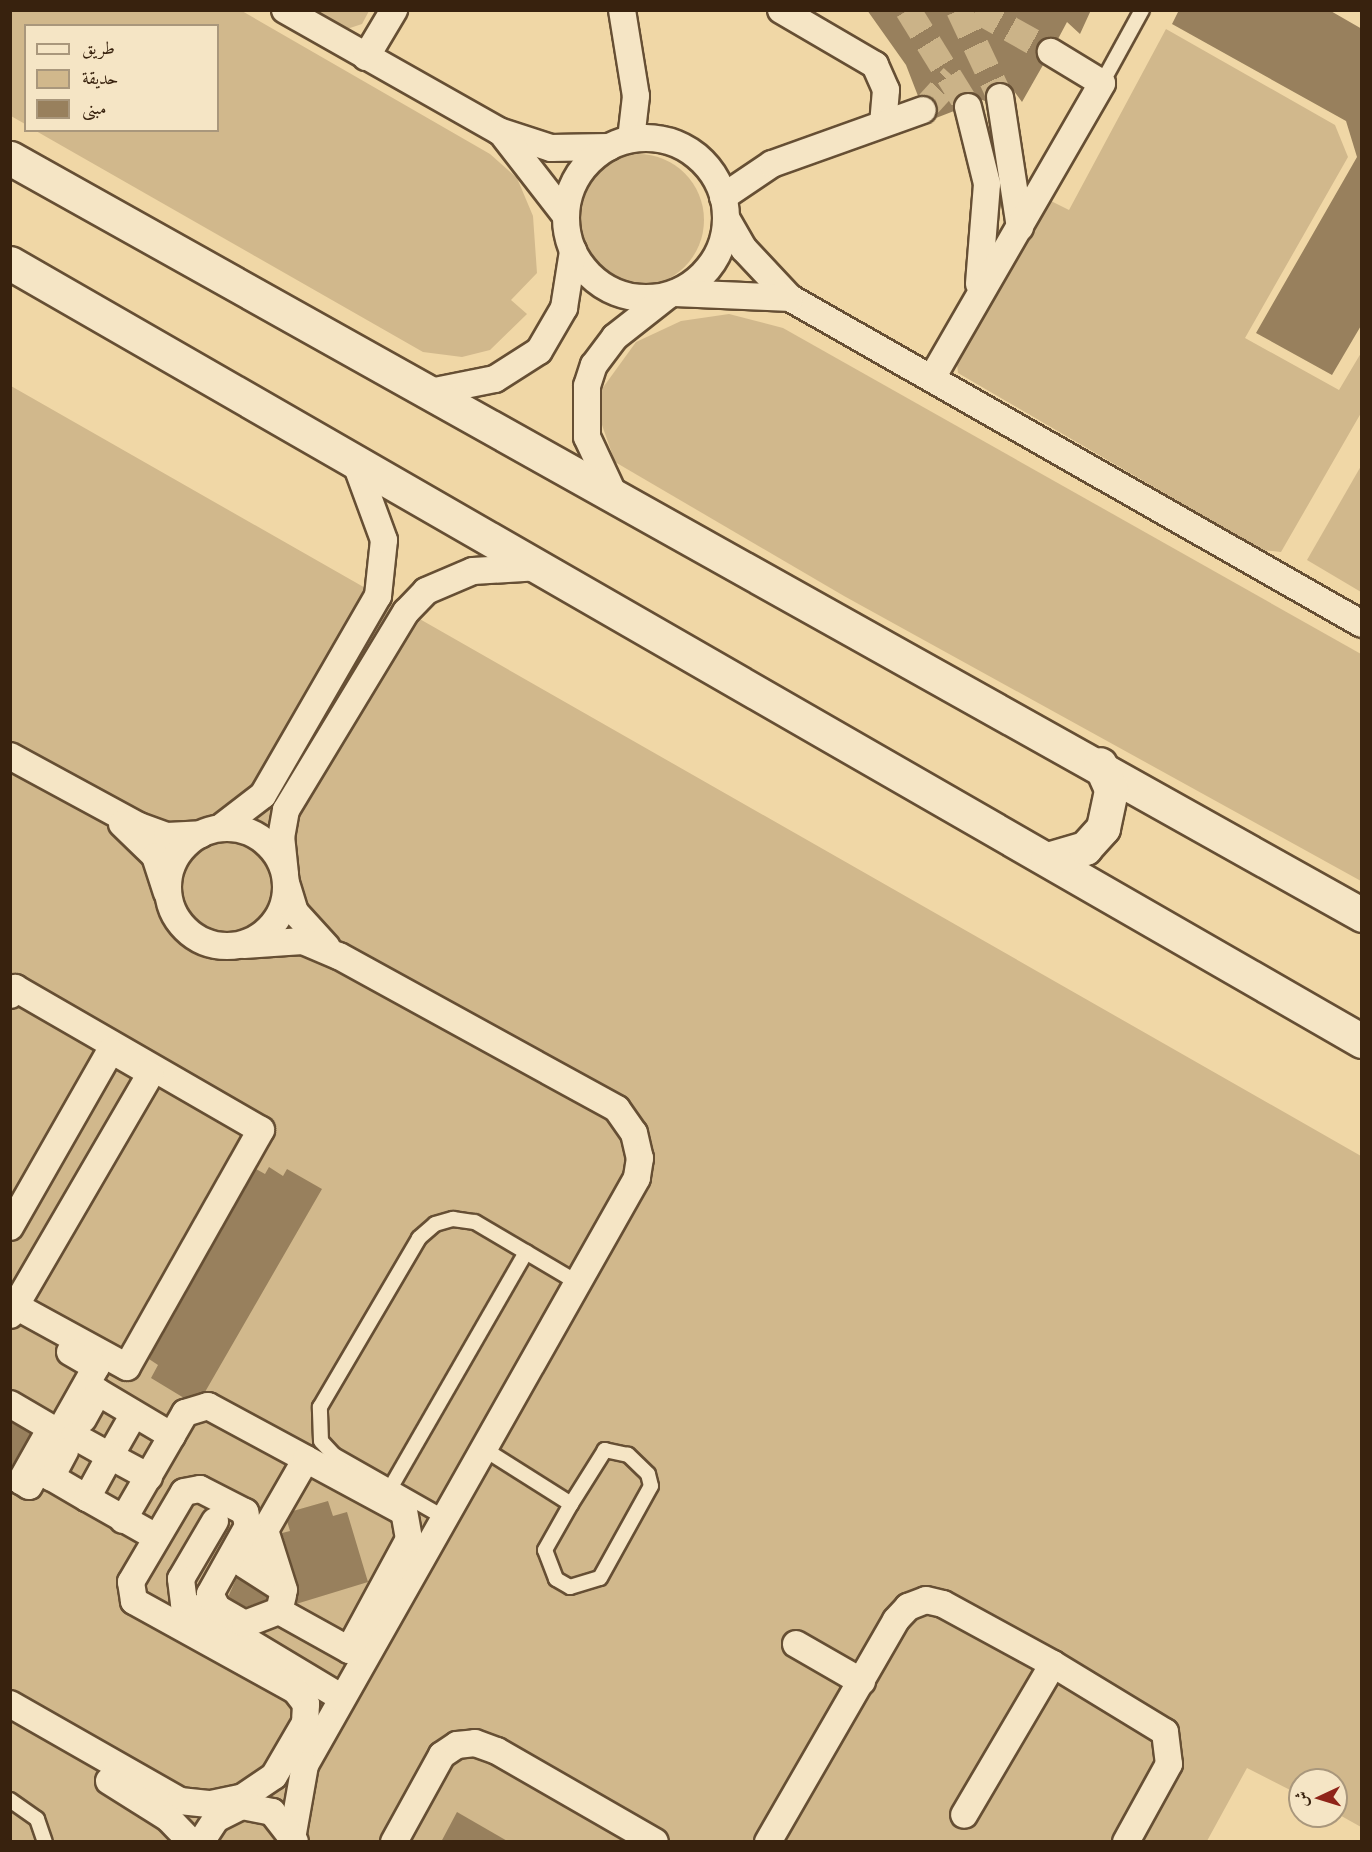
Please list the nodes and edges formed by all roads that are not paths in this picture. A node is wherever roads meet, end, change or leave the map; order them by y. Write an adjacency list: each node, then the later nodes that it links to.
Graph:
1 (285, 10): 7 (street)
2 (394, 10): 7 (street)
3 (622, 10): 14 (street)
4 (781, 10): 12 (street)
5 (1142, 10): 8 (lane)
6 (1051, 52): 8 (street)
7 (366, 57): 13 (street)
8 (1102, 83): 18 (street)
9 (1000, 97): 18 (street)
10 (968, 106): 23 (street)
11 (923, 110): 12 (street)
12 (883, 123): 16 (street)
13 (499, 131): 14 (street); 17 (street)
14 (620, 143): 16 (street); 17 (street)
15 (10, 158): 25 (street)
16 (725, 208): 21 (street); 22 (street)
17 (566, 216): 19 (street)
18 (1020, 227): 23 (street)
19 (573, 251): 21 (street); 25 (street)
20 (10, 263): 26 (street)
21 (671, 295): 22 (street); 27 (street)
22 (790, 298): 24 (street)
23 (975, 302): 24 (street)
24 (932, 378): 29 (street)
25 (435, 391): 27 (street)
26 (355, 461): 28 (street); 33 (street)
27 (615, 497): 31 (street)
28 (540, 567): 34 (street); 35 (street)
29 (1362, 624)
30 (10, 756): 32 (street)
31 (1100, 764): 34 (street); 37 (street)
32 (108, 813): 33 (street); 36 (street)
33 (211, 831): 35 (street); 36 (street)
34 (1047, 860): 41 (street)
35 (286, 880): 38 (street); 39 (street)
36 (169, 898): 38 (street)
37 (1362, 915)
38 (244, 945): 39 (street)
39 (339, 956): 44 (street)
40 (10, 995): 45 (street)
41 (1362, 1041)
42 (10, 1227): 45 (street)
43 (526, 1252): 44 (lane); 54 (lane); 54 (lane)
44 (578, 1283): 50 (street)
45 (12, 1310): 46 (street)
46 (10, 1404)
47 (134, 1414): 48 (street); 49 (street); 51 (street)
48 (74, 1436): 51 (street); 55 (street)
49 (172, 1436): 52 (street); 53 (street)
50 (484, 1449): 56 (lane); 57 (street)
51 (110, 1456): 53 (street); 55 (street)
52 (306, 1459): 61 (street); 61 (street)
53 (149, 1478): 58 (street)
54 (391, 1487): 57 (lane)
55 (87, 1498): 58 (street)
56 (571, 1504): 56 (lane)
57 (445, 1518): 65 (street)
58 (123, 1520): 60 (street)
59 (215, 1521): 65 (street)
60 (156, 1537): 61 (street); 66 (street)
61 (281, 1601)
62 (796, 1644): 64 (street)
63 (1053, 1664): 64 (street); 72 (street); 81 (street)
64 (862, 1682): 80 (street)
65 (342, 1698): 68 (street)
66 (10, 1704)
67 (10, 1724): 70 (street)
68 (305, 1765): 71 (street); 74 (street)
69 (10, 1800): 75 (lane)
70 (142, 1800): 71 (street); 76 (street)
71 (235, 1808): 74 (street); 77 (street)
72 (964, 1815)
73 (626, 1834): 78 (street); 79 (street)
74 (294, 1838)
75 (45, 1842)
76 (191, 1842)
77 (201, 1842)
78 (394, 1842)
79 (654, 1842)
80 (768, 1842)
81 (1126, 1842)

